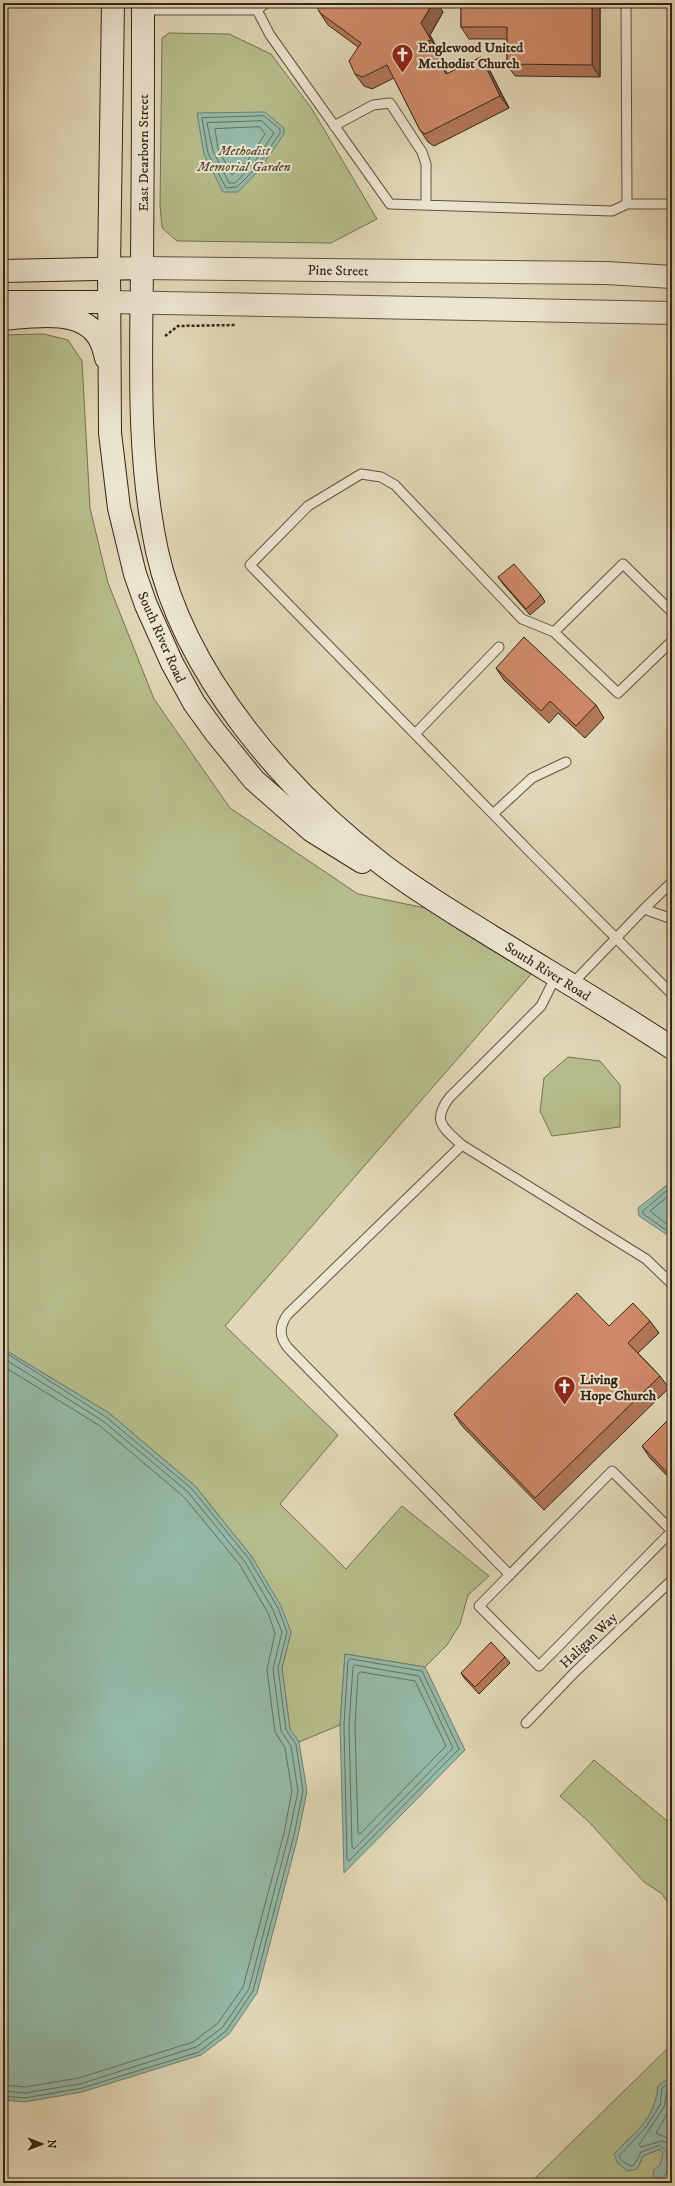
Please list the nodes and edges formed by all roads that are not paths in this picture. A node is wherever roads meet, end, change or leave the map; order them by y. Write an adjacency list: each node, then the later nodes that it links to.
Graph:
1 (266, 3): 5 (lane)
2 (626, 3): 7 (lane)
3 (113, 6): 4 (main road); 10 (main road)
4 (143, 6): 5 (lane); 11 (main road, East Dearborn Street)
5 (259, 6): 6 (lane)
6 (334, 126): 9 (lane); 9 (lane)
7 (626, 204): 8 (lane); 9 (lane)
8 (672, 204)
9 (426, 205)
10 (109, 268): 11 (main road, Pine Street); 12 (main road, Pine Street); 15 (main road, South River Road)
11 (142, 268): 13 (main road, Pine Street); 16 (main road, East Dearborn Street)
12 (3, 271)
13 (672, 277)
14 (3, 302): 15 (main road)
15 (109, 302): 16 (main road); 19 (main road, South River Road)
16 (142, 302): 17 (main road); 28 (main road, South River Road)
17 (672, 312)
18 (3, 319): 19 (main road)
19 (110, 375): 28 (main road, South River Road)
20 (672, 612): 21 (lane)
21 (554, 632): 22 (lane); 24 (lane)
22 (672, 641)
23 (499, 647): 24 (lane)
24 (415, 734): 26 (lane)
25 (566, 762): 26 (lane)
26 (493, 814): 31 (lane)
27 (672, 882): 29 (lane)
28 (423, 894): 32 (main road, South River Road)
29 (644, 909): 30 (lane); 31 (lane)
30 (672, 919)
31 (616, 938): 32 (lane); 33 (lane)
32 (563, 981): 34 (main road, South River Road); 35 (lane)
33 (672, 994)
34 (672, 1048)
35 (462, 1145): 36 (lane); 38 (lane)
36 (672, 1284)
37 (672, 1531): 38 (lane); 38 (lane)
38 (510, 1575)
39 (672, 1580): 40 (lane, Haligan Way)
40 (526, 1723)

